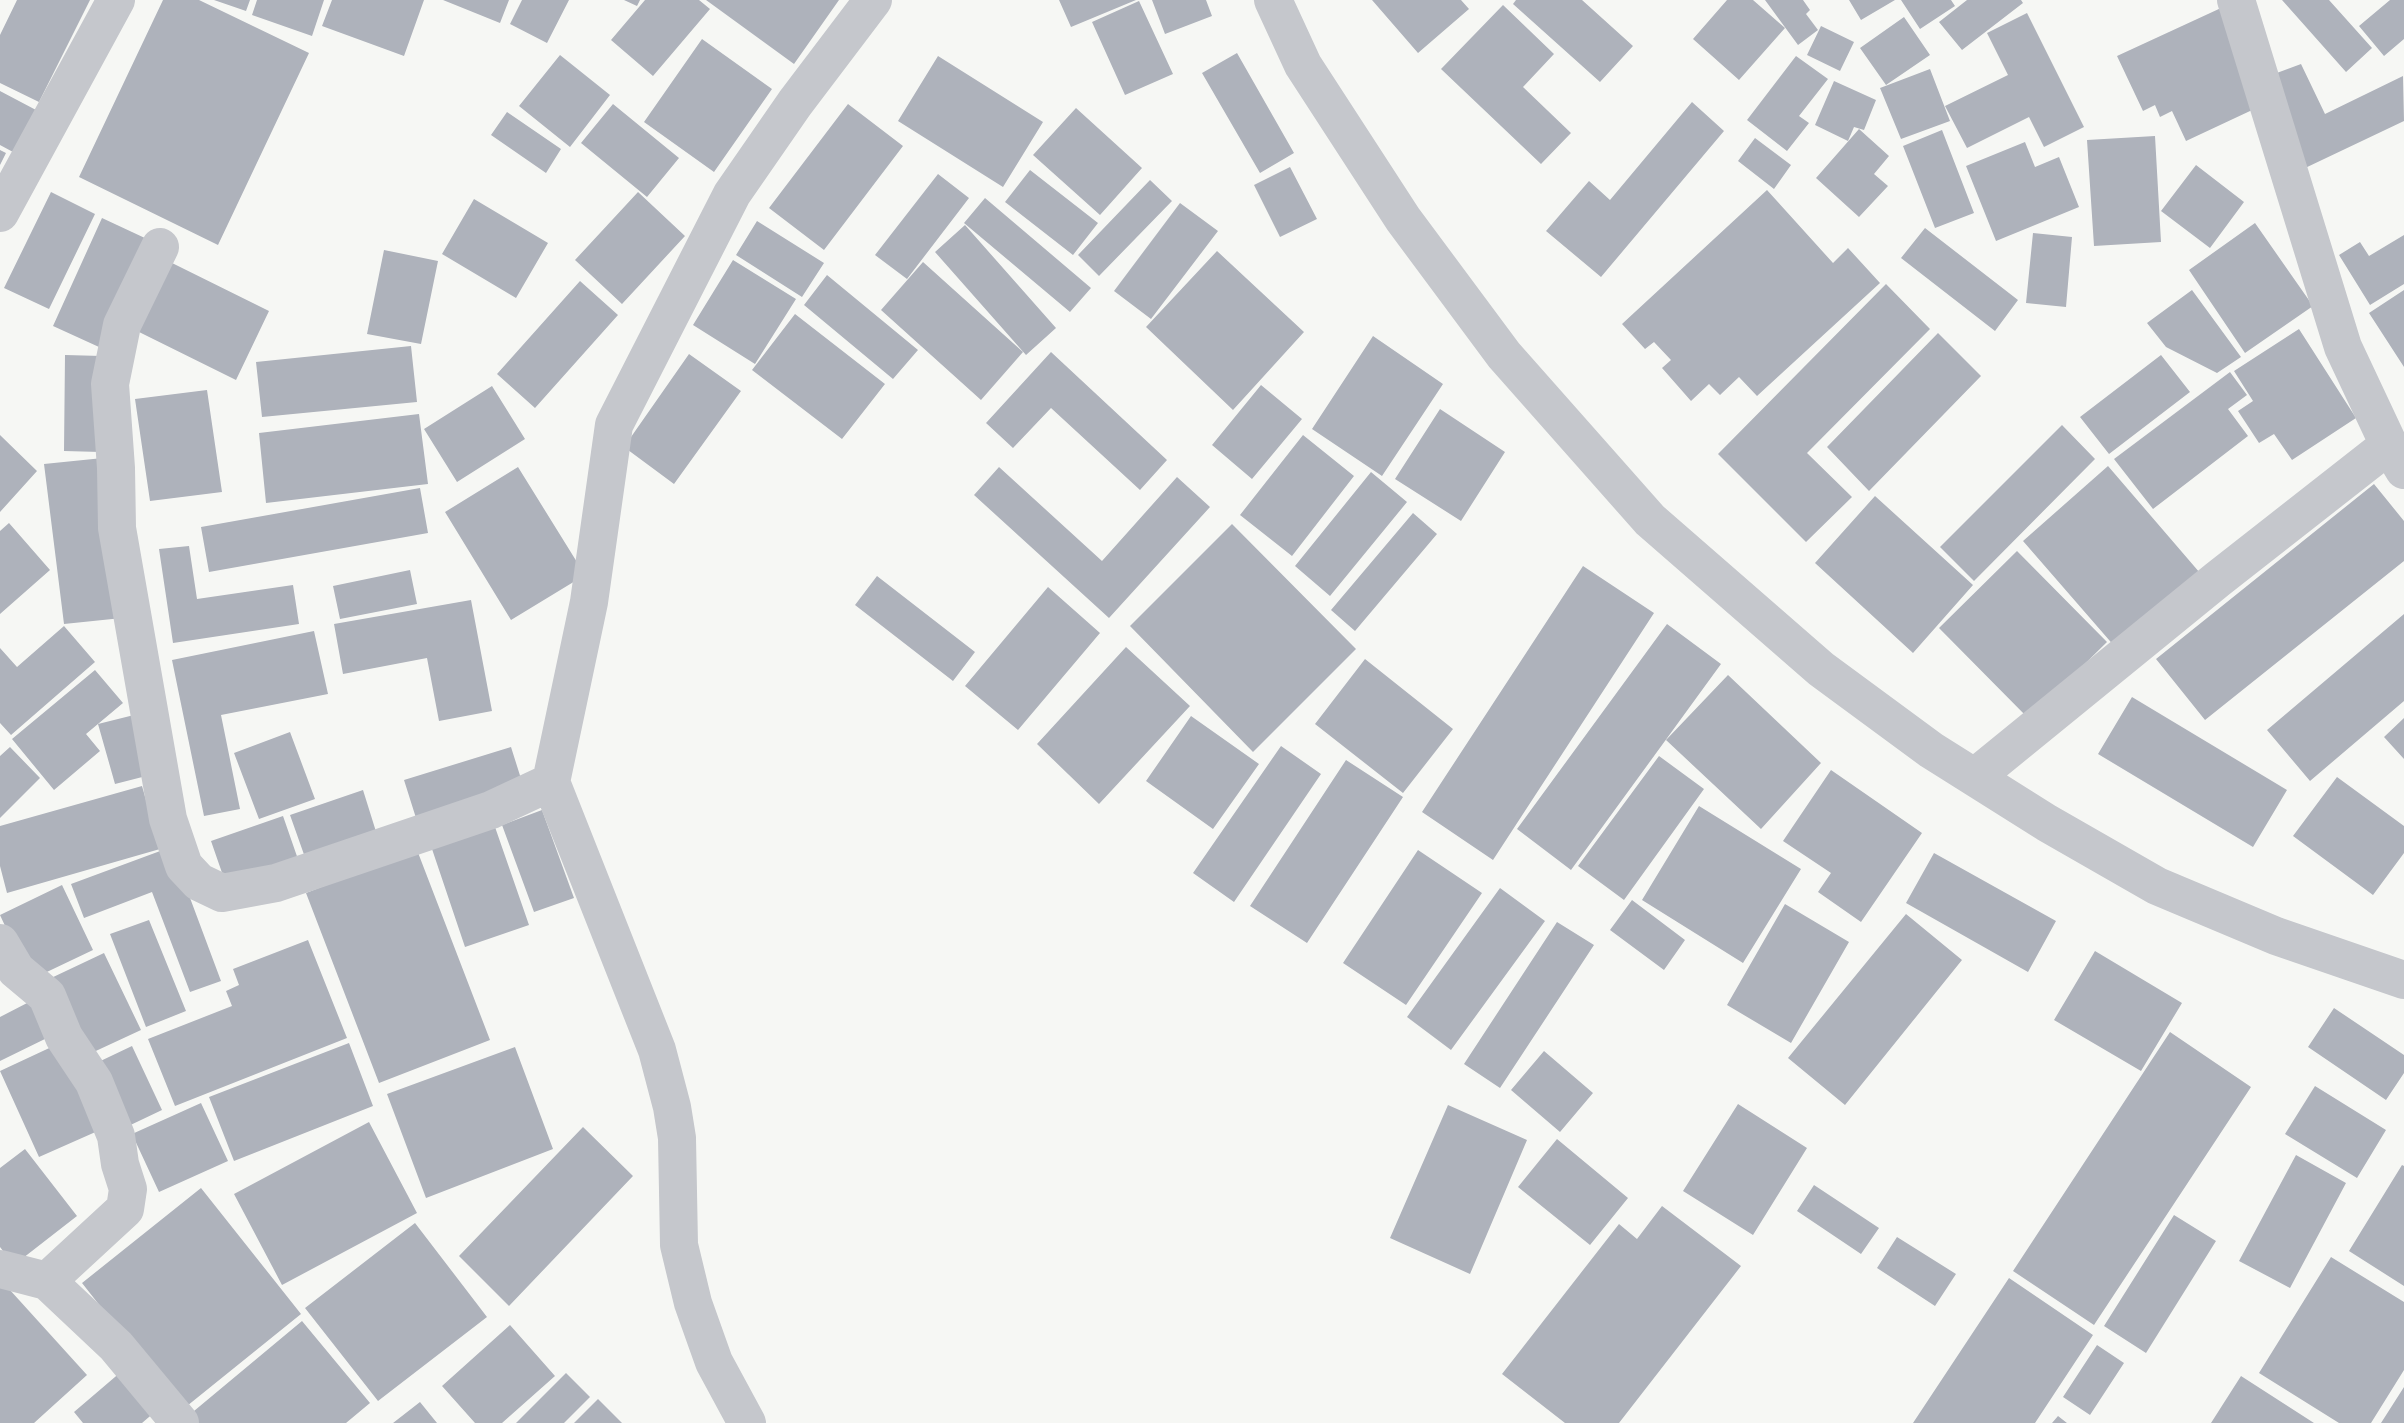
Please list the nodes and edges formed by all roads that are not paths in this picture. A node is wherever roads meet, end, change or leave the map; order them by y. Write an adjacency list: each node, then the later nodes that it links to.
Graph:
1 (116, 0): 5 (street)
2 (873, 0): 9 (street)
3 (1273, 0): 8 (street)
4 (2235, 0): 7 (street)
5 (0, 214)
6 (160, 247): 9 (street)
7 (2397, 457): 8 (street)
8 (1975, 777): 11 (street)
9 (551, 782): 15 (street)
10 (0, 943): 13 (street)
11 (2404, 980)
12 (0, 1269): 13 (street)
13 (47, 1281): 14 (street)
14 (180, 1423)
15 (747, 1423)

